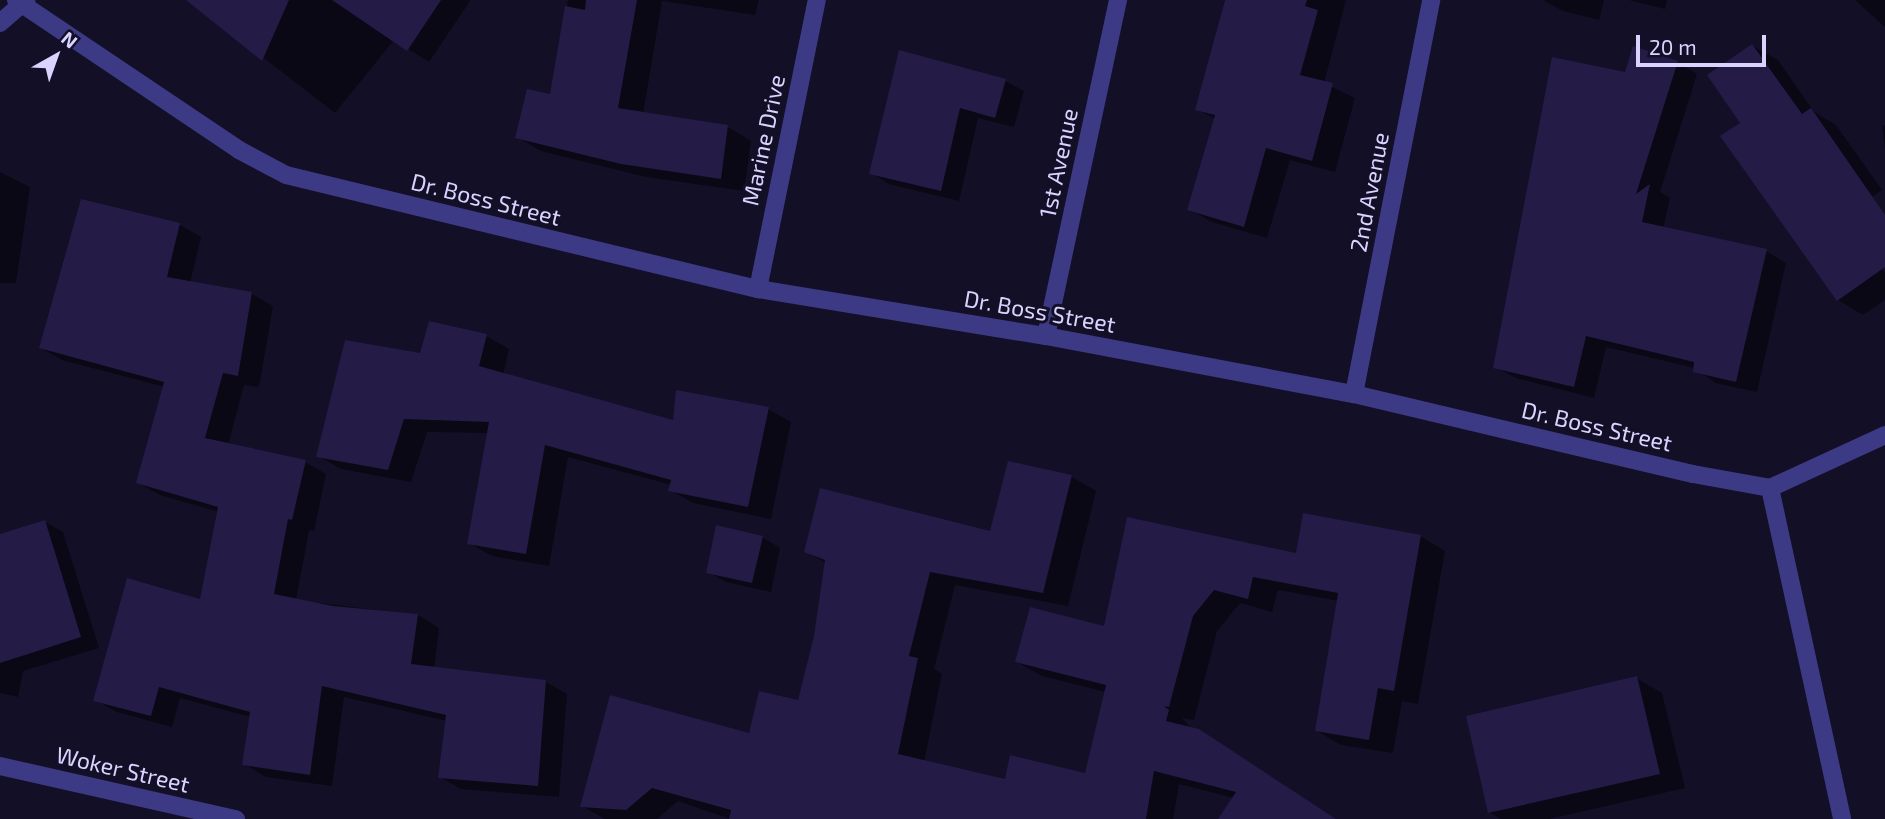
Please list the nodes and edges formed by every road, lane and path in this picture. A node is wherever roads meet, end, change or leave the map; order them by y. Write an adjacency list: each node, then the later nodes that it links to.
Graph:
1 (817, 0): 6 (street, Marine Drive)
2 (1118, 0): 7 (street, 1st Avenue)
3 (1432, 0): 8 (street, 2nd Avenue)
4 (21, 2): 5 (street); 6 (street, Dr. Boss Street)
5 (0, 23)
6 (758, 289): 7 (street, Dr. Boss Street)
7 (1046, 336): 8 (street, Dr. Boss Street)
8 (1354, 394): 10 (street, Dr. Boss Street)
9 (1885, 435): 10 (street)
10 (1770, 488): 13 (street)
11 (0, 766): 12 (street, Woker Street)
12 (236, 819)
13 (1842, 819)

